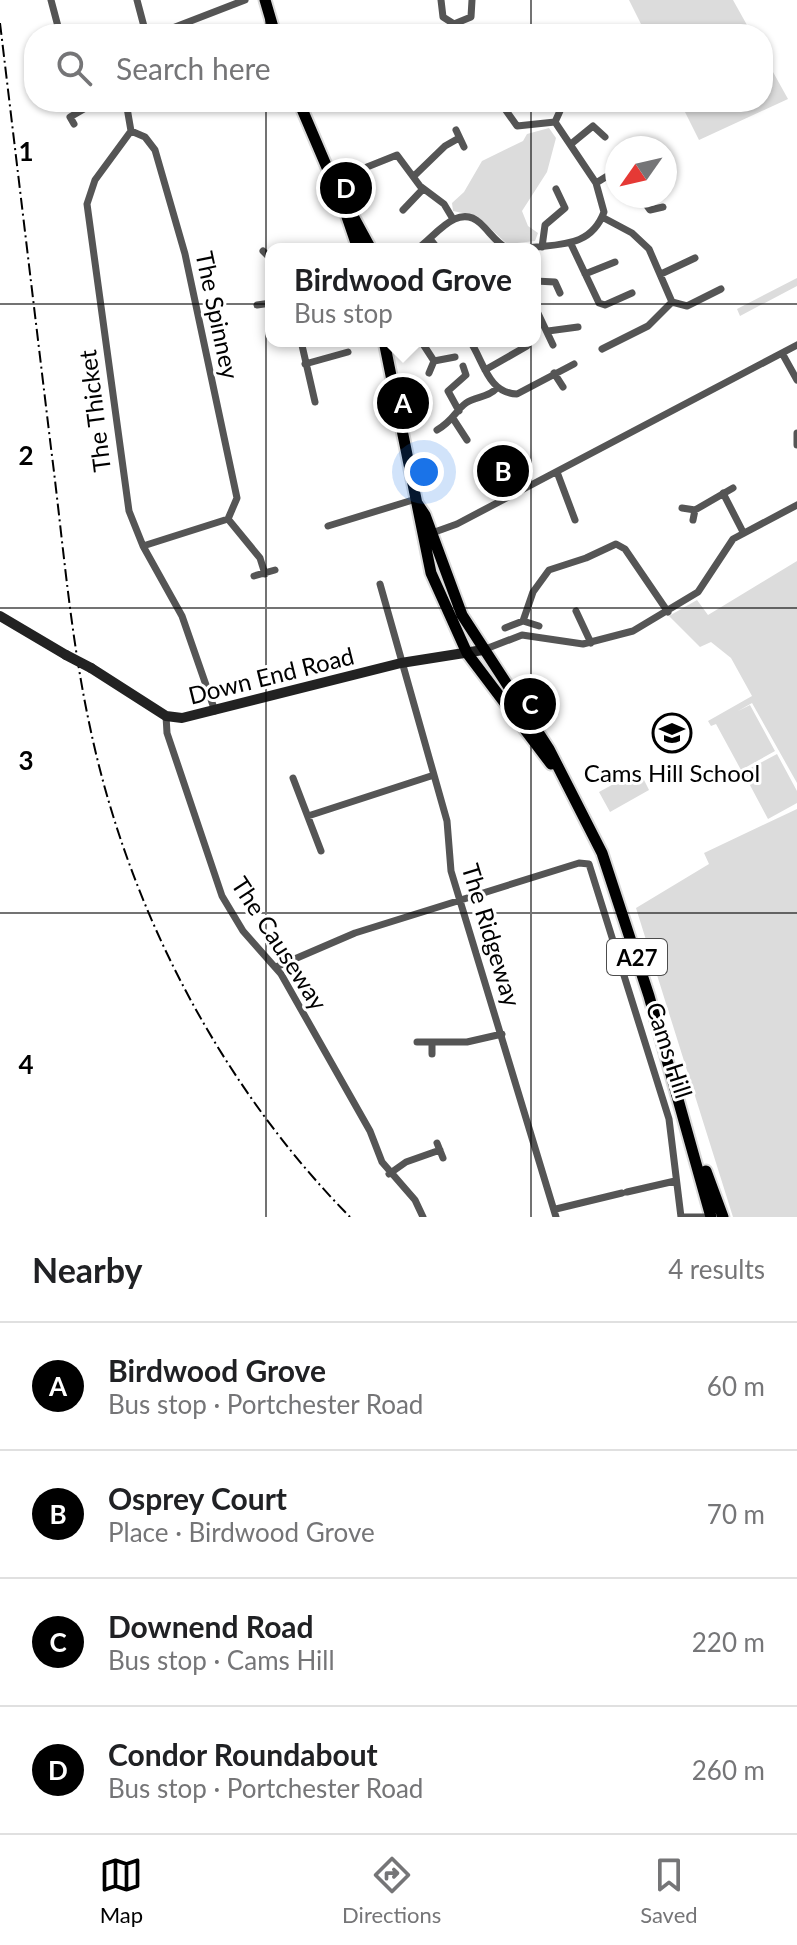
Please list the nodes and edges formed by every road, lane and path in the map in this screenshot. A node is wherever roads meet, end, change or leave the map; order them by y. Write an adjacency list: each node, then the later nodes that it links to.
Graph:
1 (51, 0): 7 (street)
2 (137, 0): 8 (street)
3 (245, 0): 9 (street)
4 (265, 0): 10 (main road)
5 (441, 0): 6 (street)
6 (472, 0)
7 (57, 24)
8 (143, 24)
9 (183, 24)
10 (272, 24)
11 (83, 112): 17 (street)
12 (128, 112): 19 (street)
13 (303, 112): 29 (main road)
14 (505, 112): 16 (street); 18 (street)
15 (560, 112): 18 (street)
16 (495, 117)
17 (62, 122)
18 (555, 122): 21 (street)
19 (131, 131): 95 (street, The Spinney); 101 (street, The Thicket)
20 (605, 137): 21 (street)
21 (571, 144): 26 (street)
22 (464, 147): 24 (street)
23 (367, 167): 24 (street)
24 (414, 176): 27 (street)
25 (605, 177): 26 (street)
26 (596, 183): 33 (street)
27 (423, 189): 32 (street); 34 (street)
28 (556, 189): 43 (street)
29 (343, 205): 37 (main road); 38 (main road)
30 (656, 208): 31 (street)
31 (649, 209): 35 (street)
32 (403, 210)
33 (602, 217): 42 (street); 49 (street)
34 (453, 219): 36 (street); 41 (street)
35 (644, 220)
36 (430, 239): 39 (street); 40 (street)
37 (356, 243)
38 (367, 243)
39 (425, 243)
40 (433, 243)
41 (501, 243)
42 (571, 244): 43 (street); 48 (street)
43 (542, 247)
44 (695, 258): 46 (street)
45 (615, 262): 48 (street)
46 (680, 265): 47 (street); 49 (street)
47 (685, 273)
48 (585, 274): 53 (street)
49 (661, 274): 54 (street)
50 (541, 281): 52 (street)
51 (721, 289): 54 (street)
52 (560, 293)
53 (631, 297)
54 (672, 302): 67 (street)
55 (265, 304): 56 (street)
56 (257, 305)
57 (541, 318): 59 (street)
58 (578, 327): 59 (street)
59 (548, 331): 60 (street)
60 (553, 345)
61 (797, 345): 69 (street)
62 (302, 347): 72 (street)
63 (385, 347): 91 (main road, A27)
64 (425, 347): 71 (street)
65 (473, 347): 75 (street)
66 (525, 347): 75 (street)
67 (602, 349)
68 (348, 352): 72 (street)
69 (782, 353): 78 (street); 88 (street)
70 (455, 357): 71 (street)
71 (434, 361): 76 (street)
72 (305, 364): 81 (street)
73 (574, 364): 77 (street)
74 (463, 366): 82 (street)
75 (485, 370): 80 (street)
76 (429, 373)
77 (554, 373): 79 (street); 80 (street)
78 (797, 380)
79 (563, 387)
80 (497, 388): 82 (street)
81 (315, 402)
82 (459, 411): 83 (street)
83 (454, 420): 84 (street); 86 (street)
84 (437, 430)
85 (797, 433): 87 (street)
86 (467, 440)
87 (797, 445)
88 (557, 472): 96 (street); 100 (street)
89 (733, 488): 90 (street)
90 (723, 493): 94 (street); 99 (street)
91 (416, 501): 98 (street); 100 (main road, A27); 116 (main road, A27)
92 (797, 505): 99 (street)
93 (682, 508): 94 (street)
94 (695, 510): 97 (street)
95 (228, 519): 101 (street); 103 (street)
96 (575, 520)
97 (693, 520)
98 (328, 526)
99 (743, 532): 109 (street)
100 (432, 533): 115 (main road, A27)
101 (143, 546): 118 (street, The Thicket)
102 (275, 570): 103 (street)
103 (265, 574): 104 (street)
104 (254, 576)
105 (380, 584): 117 (street, The Ridgeway)
106 (524, 587): 107 (street)
107 (533, 592): 109 (street); 111 (street)
108 (576, 611): 114 (street)
109 (668, 612): 114 (street)
110 (0, 616): 119 (street, Down End Road, bridge)
111 (523, 621): 112 (street); 113 (street)
112 (539, 626)
113 (505, 628)
114 (591, 643): 115 (street)
115 (483, 650): 116 (street, Down End Road); 122 (main road, Cams Hill / A27)
116 (467, 653): 117 (street, Down End Road); 122 (main road, Cams Hill / A27)
117 (401, 663): 118 (street, Down End Road); 120 (street, The Ridgeway)
118 (215, 711): 119 (street, Down End Road)
119 (166, 716): 126 (street, The Causeway)
120 (434, 775): 123 (street); 125 (street, The Ridgeway)
121 (293, 778): 123 (street)
122 (570, 790): 131 (main road, Cams Hill / A27)
123 (308, 816): 124 (street)
124 (321, 851)
125 (460, 901): 126 (street); 127 (street, The Ridgeway); 134 (street, Cams Hill)
126 (276, 967): 133 (street, The Causeway)
127 (502, 1034): 129 (street); 135 (street, The Ridgeway)
128 (417, 1042): 129 (street)
129 (432, 1042): 130 (street)
130 (432, 1054)
131 (689, 1130): 139 (main road, Cams Hill / A27); 140 (main road, Cams Hill / A27)
132 (440, 1150): 133 (street)
133 (389, 1174): 136 (street, The Causeway)
134 (675, 1181): 135 (street); 137 (street, Cams Hill)
135 (556, 1213)
136 (423, 1217)
137 (681, 1217): 138 (street)
138 (704, 1217)
139 (711, 1217)
140 (723, 1217)

